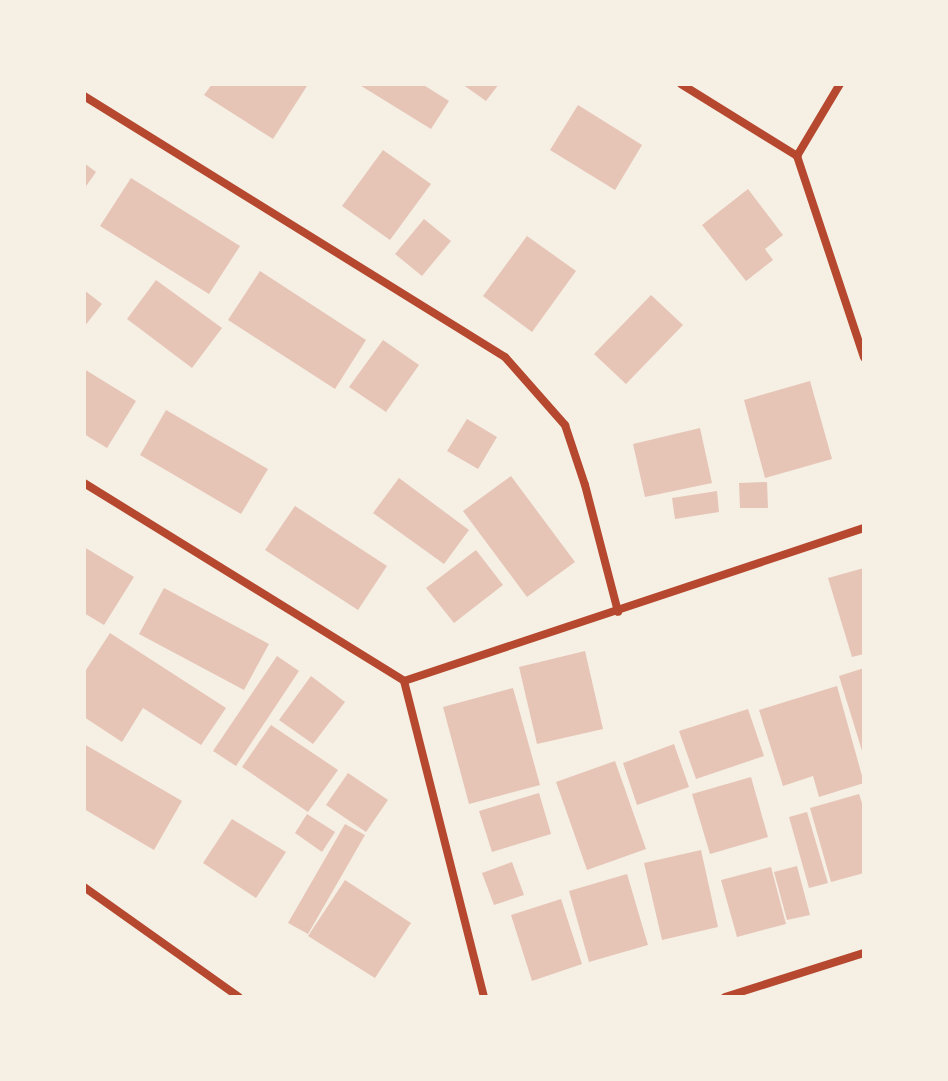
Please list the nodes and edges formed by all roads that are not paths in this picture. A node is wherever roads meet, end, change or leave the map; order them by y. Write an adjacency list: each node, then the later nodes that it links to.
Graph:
1 (681, 84): 4 (street)
2 (840, 84): 4 (street)
3 (84, 96): 8 (street)
4 (797, 156): 5 (street)
5 (864, 357)
6 (84, 483): 9 (street)
7 (864, 528): 8 (street)
8 (618, 612): 9 (street)
9 (404, 681): 13 (street)
10 (84, 887): 12 (street)
11 (864, 953): 14 (street)
12 (239, 997)
13 (484, 997)
14 (725, 997)

